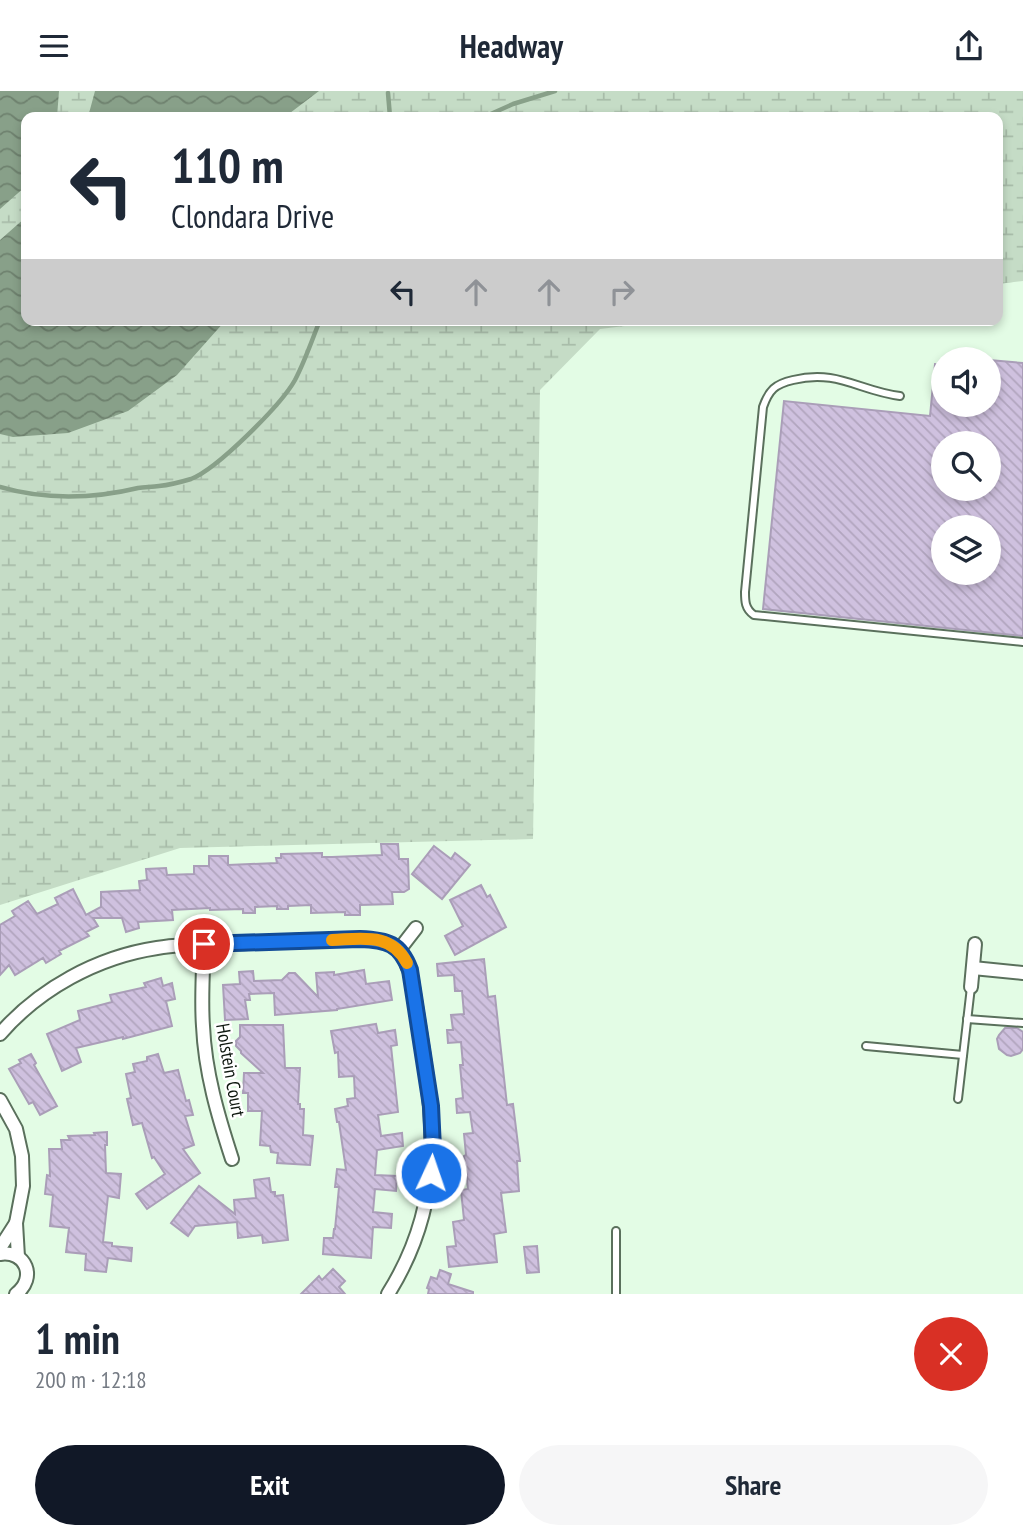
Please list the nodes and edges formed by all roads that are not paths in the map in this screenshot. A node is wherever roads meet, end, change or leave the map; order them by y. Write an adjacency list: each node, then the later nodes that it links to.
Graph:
1 (900, 396): 2 (lane)
2 (1023, 642)
3 (416, 928): 6 (street)
4 (204, 944): 6 (street); 12 (street); 17 (street, Holstein Court)
5 (975, 944): 7 (street)
6 (399, 950): 26 (street)
7 (973, 968): 8 (street); 9 (street)
8 (1023, 973)
9 (971, 987): 10 (lane)
10 (967, 1019): 11 (lane); 14 (lane)
11 (1023, 1023)
12 (0, 1034)
13 (866, 1046): 14 (lane)
14 (963, 1055): 15 (lane)
15 (958, 1098)
16 (0, 1100): 18 (street)
17 (232, 1159)
18 (16, 1223): 20 (street); 22 (street)
19 (616, 1231): 27 (lane)
20 (0, 1248)
21 (0, 1254): 22 (street)
22 (19, 1257): 23 (street)
23 (27, 1280): 24 (street); 25 (street)
24 (16, 1294)
25 (32, 1294)
26 (388, 1294)
27 (616, 1294)

